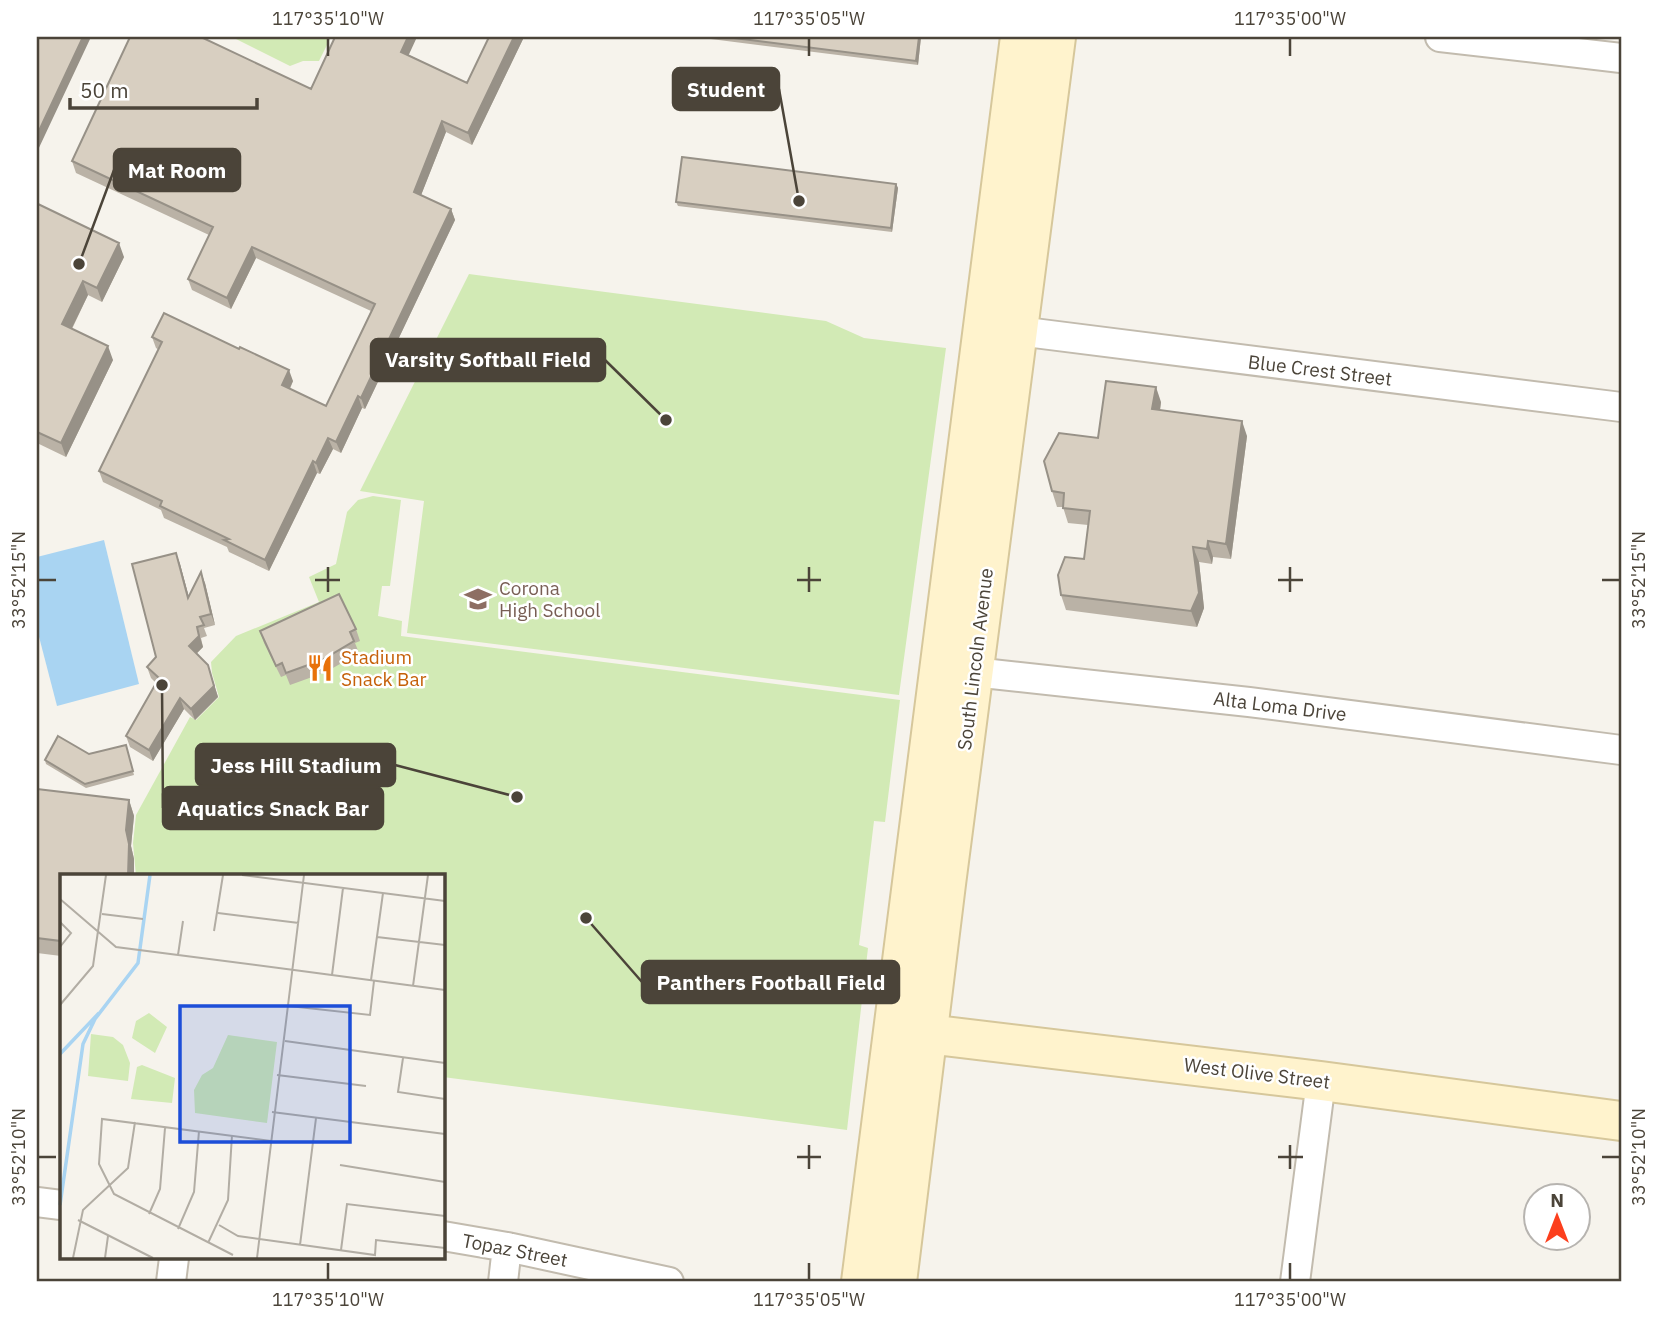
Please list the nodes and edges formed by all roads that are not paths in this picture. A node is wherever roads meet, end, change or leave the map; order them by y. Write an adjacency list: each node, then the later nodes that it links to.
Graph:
1 (1020, 37): 7 (main road, South Lincoln Avenue)
2 (1056, 37): 5 (main road, South Lincoln Avenue)
3 (1440, 37): 4 (street)
4 (1621, 58)
5 (1018, 331): 6 (street, Blue Crest Street); 7 (main road, South Lincoln Avenue)
6 (1621, 407)
7 (956, 670): 8 (street, Alta Loma Drive); 9 (main road, South Lincoln Avenue)
8 (1621, 750)
9 (910, 1032): 10 (main road, West Olive Street); 20 (main road, South Lincoln Avenue); 21 (main road, South Lincoln Avenue)
10 (1321, 1080): 11 (main road, West Olive Street); 22 (street)
11 (1621, 1121)
12 (37, 1202): 13 (street)
13 (60, 1205)
14 (444, 1236): 15 (street, Topaz Street)
15 (507, 1247): 18 (street); 19 (street, Topaz Street)
16 (174, 1260): 17 (street)
17 (171, 1282)
18 (503, 1282)
19 (669, 1282)
20 (861, 1282)
21 (897, 1282)
22 (1295, 1282)

